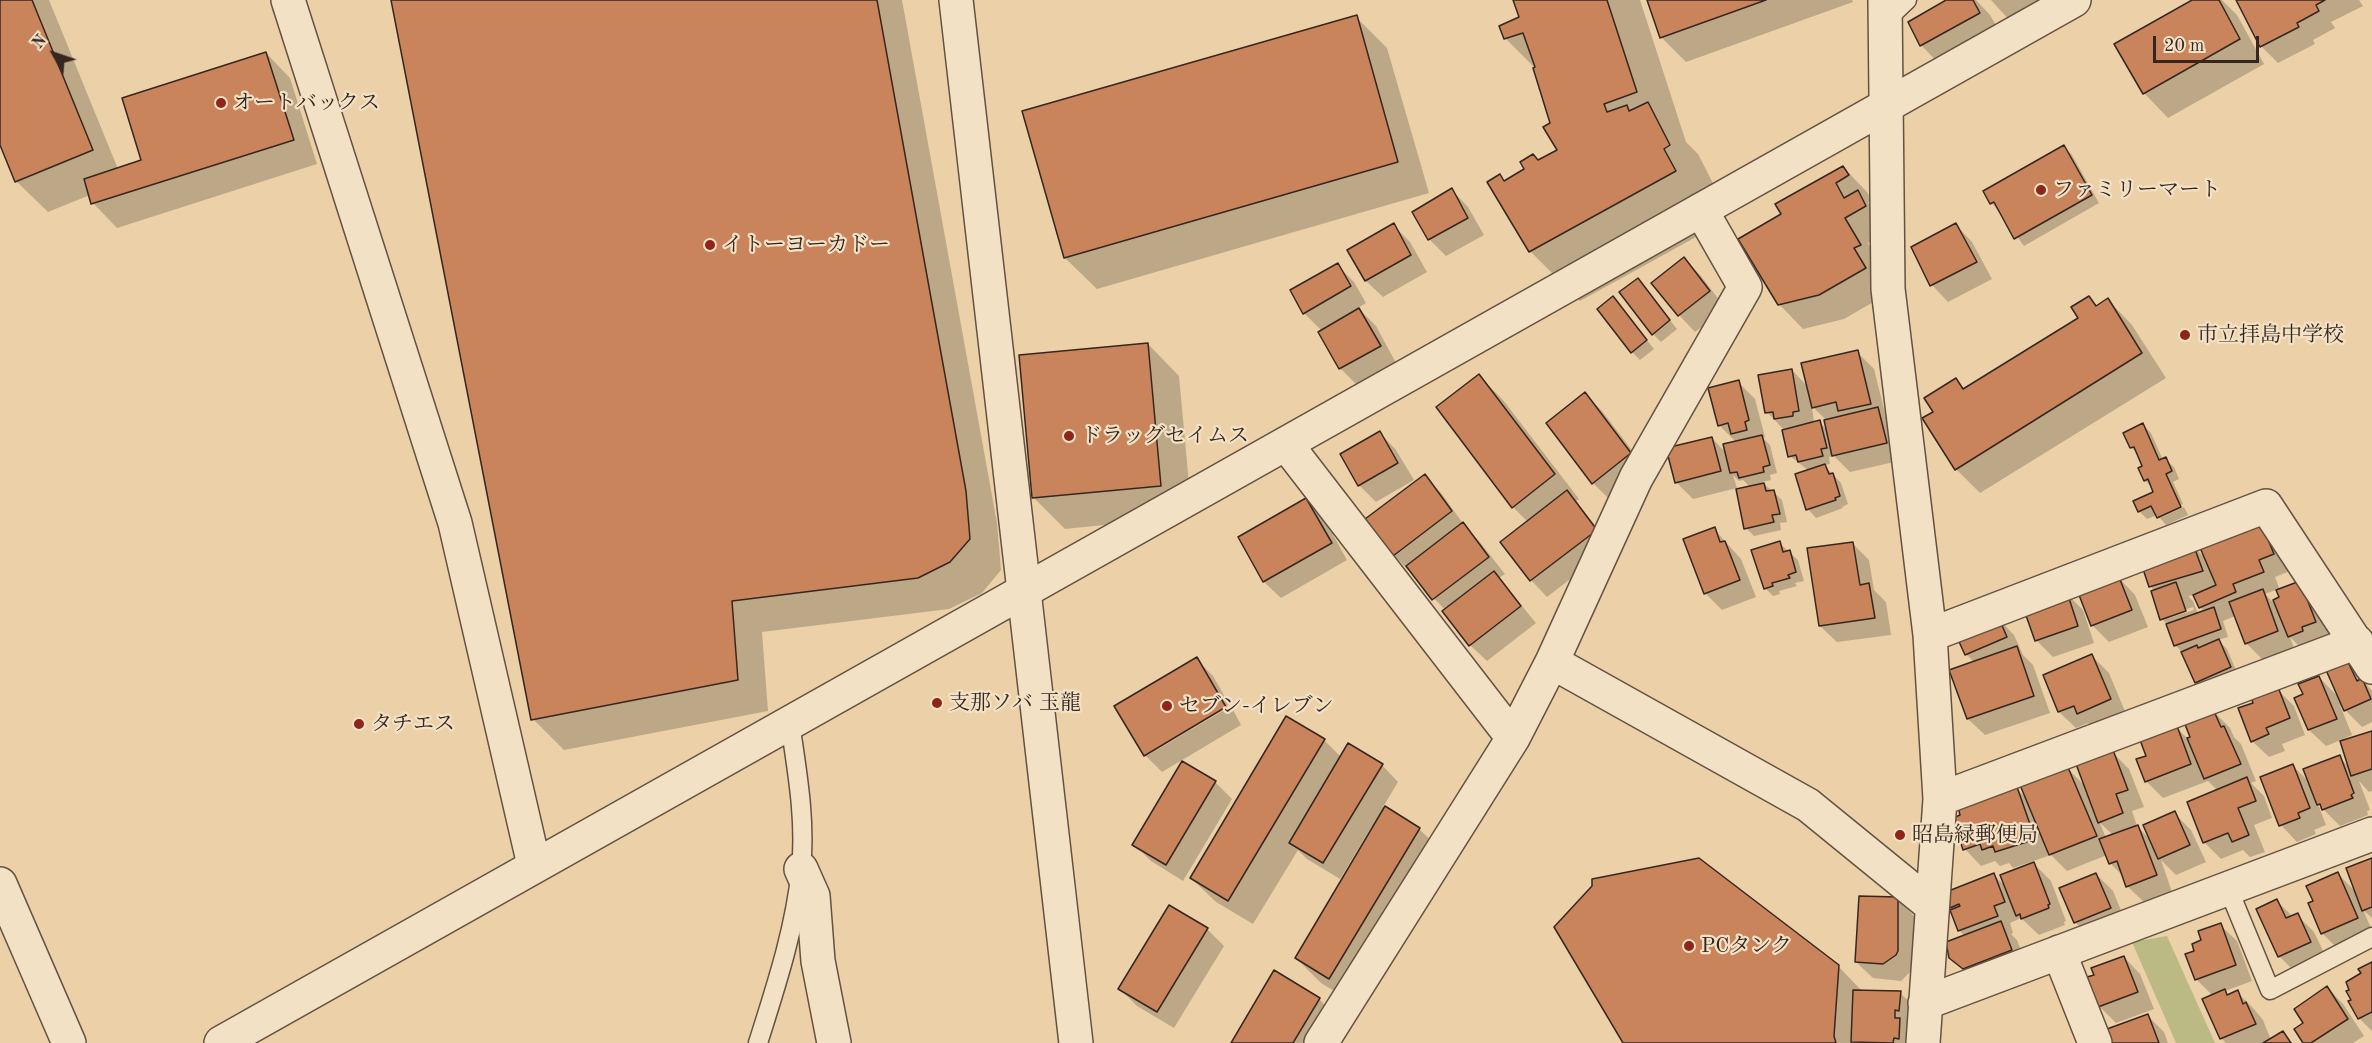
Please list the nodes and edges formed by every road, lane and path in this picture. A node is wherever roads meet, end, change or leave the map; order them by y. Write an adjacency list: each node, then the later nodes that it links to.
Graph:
1 (288, 0): 16 (street)
2 (956, 0): 8 (street)
3 (2074, 0): 5 (street)
4 (1892, 7): 5 (street)
5 (1886, 107): 6 (street); 9 (street)
6 (1701, 210): 7 (street); 11 (street)
7 (1286, 444): 8 (street); 13 (street)
8 (1024, 590): 12 (street); 28 (street)
9 (1930, 635): 10 (street); 14 (street)
10 (2365, 654): 14 (street)
11 (1552, 662): 13 (street); 20 (street)
12 (790, 723): 16 (street); 17 (lane)
13 (1513, 738): 29 (street)
14 (1940, 799): 20 (street)
15 (2372, 834): 19 (street)
16 (534, 865): 25 (street)
17 (801, 869): 26 (lane); 27 (street)
18 (0, 884): 24 (street)
19 (2228, 888): 21 (lane); 22 (street)
20 (1932, 906): 23 (street)
21 (2372, 937)
22 (2059, 952): 23 (street); 31 (street)
23 (1925, 1003): 30 (street)
24 (69, 1043)
25 (221, 1043)
26 (758, 1043)
27 (834, 1043)
28 (1076, 1043)
29 (1321, 1043)
30 (1923, 1043)
31 (2095, 1043)

